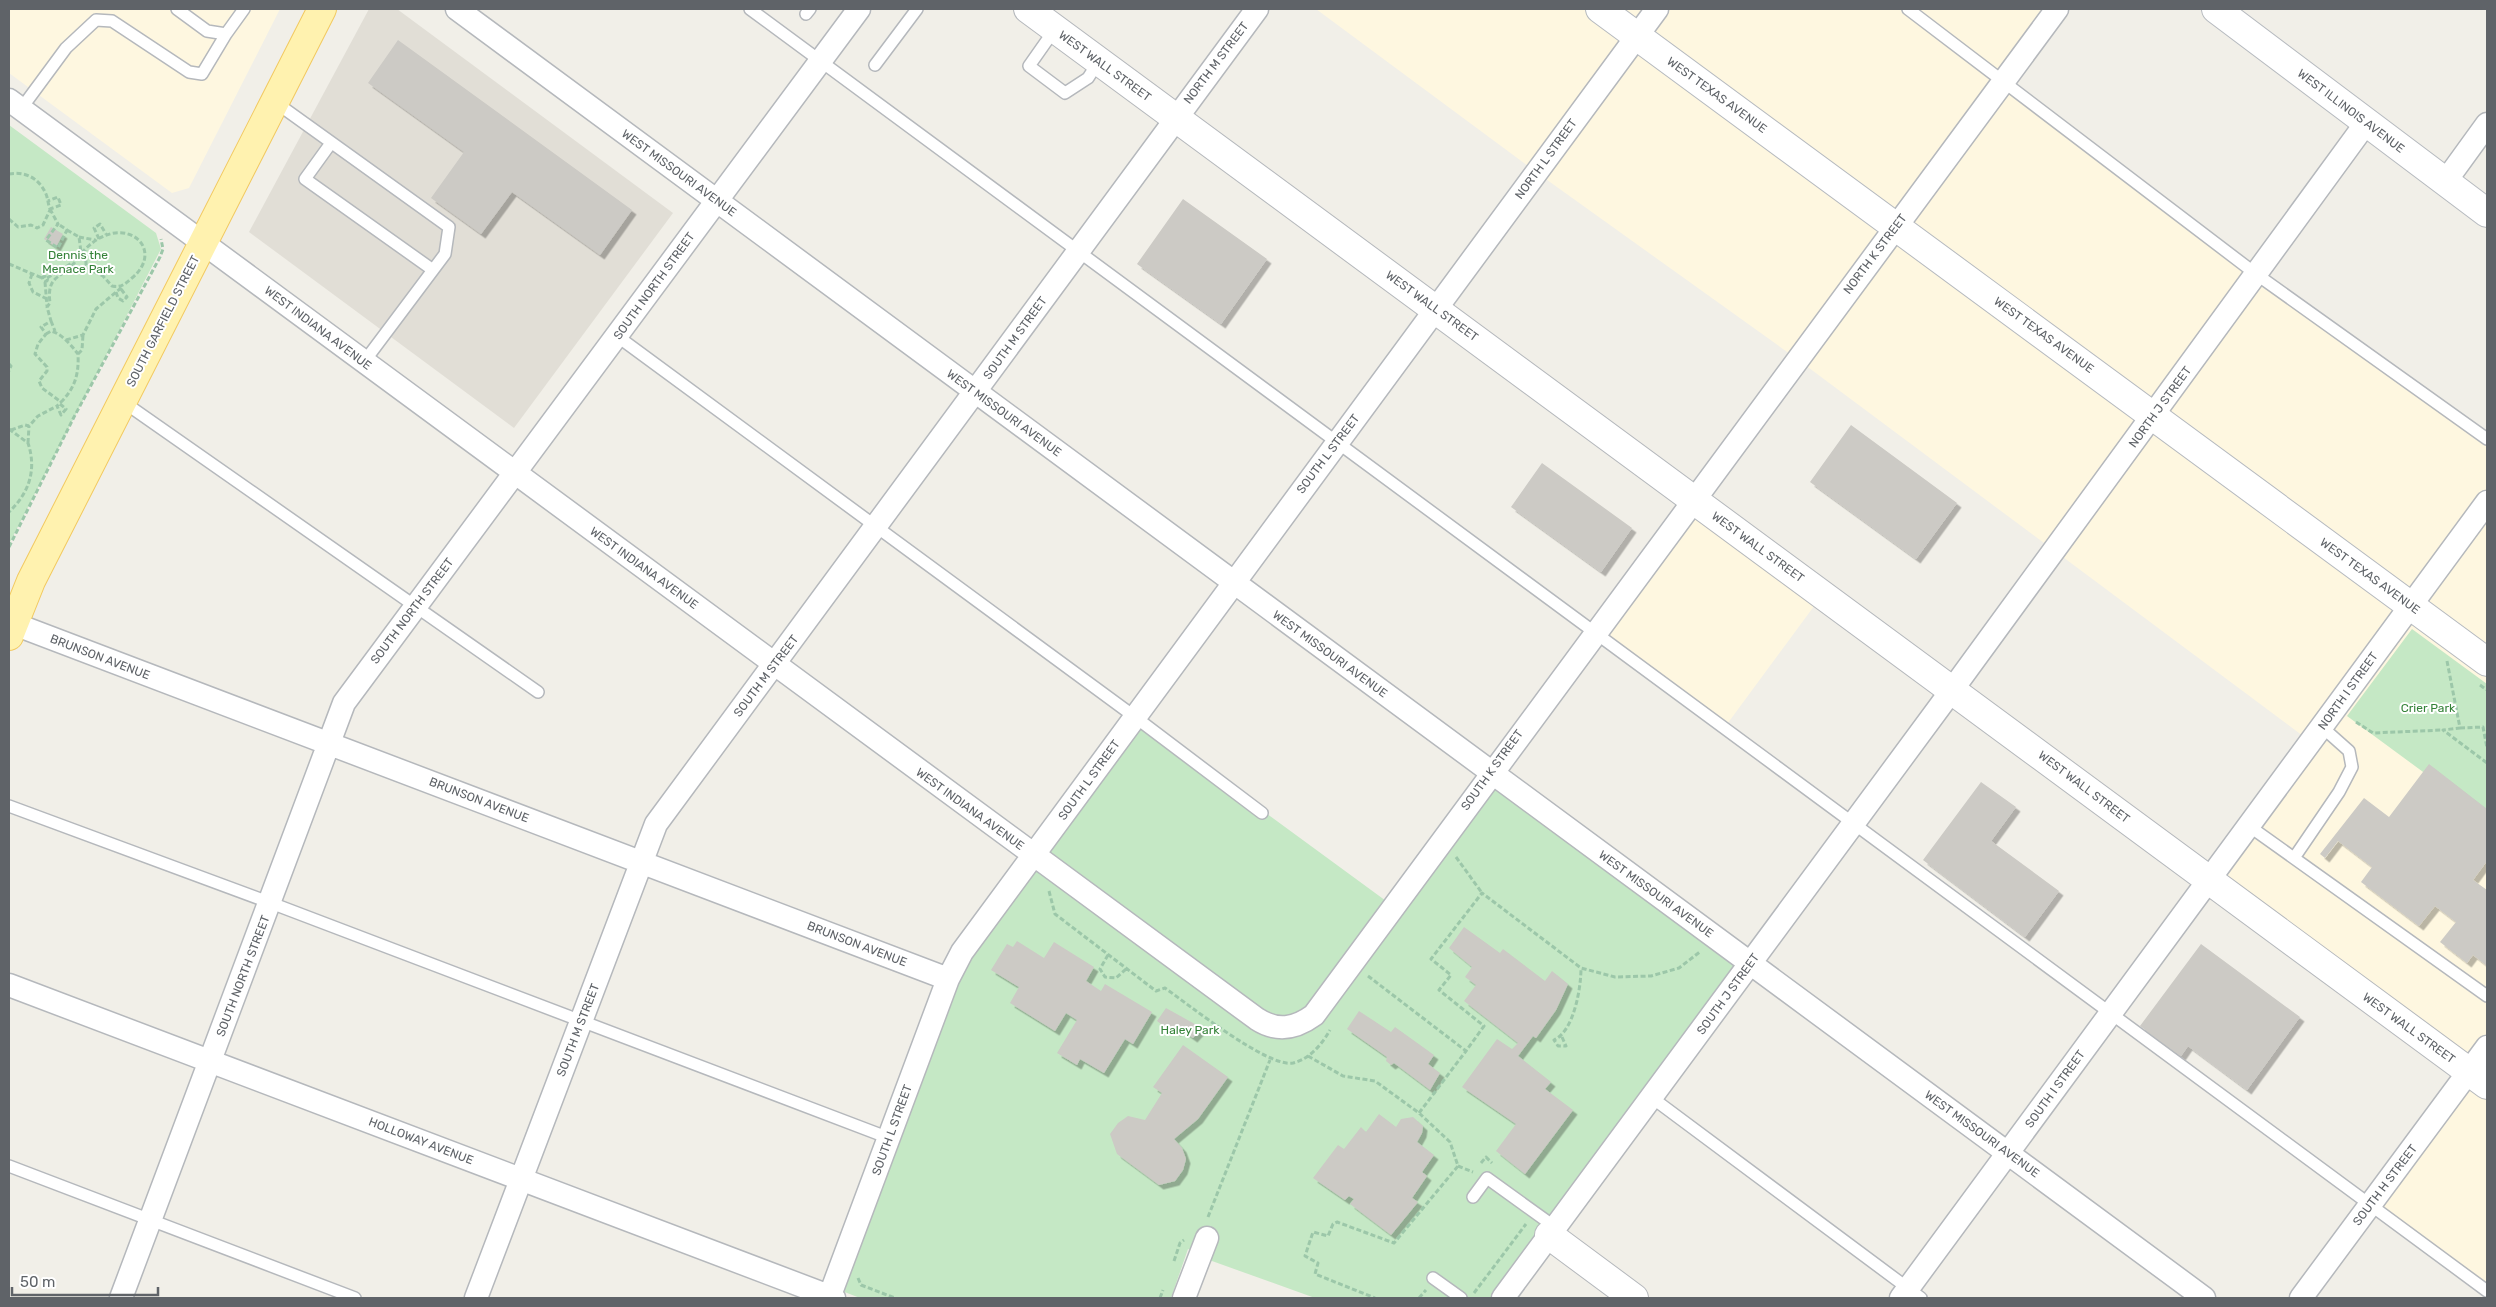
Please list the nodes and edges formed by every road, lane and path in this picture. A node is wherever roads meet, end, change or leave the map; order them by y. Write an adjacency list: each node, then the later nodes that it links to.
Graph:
1 (177, 9): 16 (lane)
2 (244, 9): 16 (lane)
3 (322, 9): 22 (main road, SOUTH GARFIELD STREET)
4 (457, 9): 31 (street, WEST MISSOURI AVENUE)
5 (750, 9): 18 (lane)
6 (859, 9): 18 (street, SOUTH NORTH STREET)
7 (916, 9): 20 (lane)
8 (1028, 9): 15 (street, WEST WALL STREET)
9 (1257, 9): 24 (street, NORTH M STREET)
10 (1600, 9): 17 (street, WEST TEXAS AVENUE)
11 (1657, 9): 17 (street, NORTH L STREET)
12 (1908, 9): 21 (lane)
13 (2057, 9): 21 (street, NORTH K STREET)
14 (2216, 9): 25 (street, WEST ILLINOIS AVENUE)
15 (1055, 29): 19 (street, WEST WALL STREET); 19 (lane)
16 (226, 34): 23 (lane)
17 (1637, 36): 36 (street, WEST TEXAS AVENUE); 56 (street, NORTH L STREET)
18 (821, 60): 31 (street, SOUTH NORTH STREET); 45 (lane)
19 (1099, 61): 24 (street, WEST WALL STREET)
20 (875, 65)
21 (2004, 80): 36 (street, NORTH K STREET); 50 (lane)
22 (275, 102): 27 (lane); 42 (main road, SOUTH GARFIELD STREET)
23 (15, 104): 42 (street, WEST INDIANA AVENUE)
24 (1176, 118): 45 (street, SOUTH M STREET); 56 (street, WEST WALL STREET)
25 (2366, 123): 29 (street, WEST ILLINOIS AVENUE); 50 (street, NORTH J STREET)
26 (2487, 124): 29 (street)
27 (331, 143): 48 (lane); 48 (lane)
28 (9, 174): 30 (path)
29 (2445, 182): 33 (street, WEST ILLINOIS AVENUE)
30 (48, 201): 32 (path); 32 (path)
31 (716, 201): 61 (street, SOUTH NORTH STREET); 67 (street, WEST MISSOURI AVENUE)
32 (50, 210): 34 (path); 35 (path)
33 (2487, 213)
34 (9, 219)
35 (58, 224): 37 (path); 37 (path)
36 (1895, 226): 70 (street, WEST TEXAS AVENUE); 77 (street, NORTH K STREET)
37 (67, 230): 40 (path)
38 (106, 234): 41 (path); 41 (path); 52 (path)
39 (159, 236): 81 (path)
40 (79, 237): 41 (path); 44 (path)
41 (97, 239): 43 (path)
42 (203, 243): 64 (street, WEST INDIANA AVENUE); 68 (main road, SOUTH GARFIELD STREET)
43 (86, 250): 44 (path); 52 (path)
44 (81, 252): 46 (path)
45 (1078, 252): 67 (street, SOUTH M STREET); 74 (lane)
46 (77, 259): 51 (path); 55 (path)
47 (9, 264): 49 (path)
48 (433, 270): 64 (lane)
49 (32, 274): 51 (path); 54 (path)
50 (2256, 274): 70 (street, NORTH J STREET); 73 (lane)
51 (45, 279): 54 (path)
52 (121, 288): 53 (path); 53 (path)
53 (116, 292): 60 (path)
54 (47, 299): 55 (path)
55 (47, 306): 57 (path)
56 (1435, 309): 74 (street, SOUTH L STREET); 77 (street, WEST WALL STREET)
57 (50, 321): 58 (path); 59 (path)
58 (55, 331): 59 (path); 62 (path)
59 (46, 334): 69 (path)
60 (83, 335): 62 (path); 63 (path)
61 (617, 336): 76 (street, SOUTH NORTH STREET); 80 (lane)
62 (66, 340): 63 (path)
63 (78, 354): 69 (path)
64 (364, 362): 76 (street, WEST INDIANA AVENUE)
65 (9, 364): 66 (path)
66 (9, 371)
67 (976, 392): 80 (street, SOUTH M STREET); 82 (street, WEST MISSOURI AVENUE)
68 (122, 401): 83 (lane); 85 (main road, SOUTH GARFIELD STREET)
69 (59, 404): 71 (path)
70 (2153, 416): 84 (street, WEST TEXAS AVENUE); 92 (street, NORTH J STREET)
71 (29, 426): 72 (path); 75 (path)
72 (10, 429): 75 (path)
73 (2487, 439)
74 (1337, 442): 82 (street, SOUTH L STREET); 86 (lane)
75 (28, 443): 79 (path)
76 (515, 474): 83 (street, SOUTH NORTH STREET); 89 (street, WEST INDIANA AVENUE)
77 (1693, 499): 86 (street, SOUTH K STREET); 92 (street, WEST WALL STREET)
78 (2487, 502): 84 (street, NORTH I STREET)
79 (9, 512)
80 (877, 526): 89 (street, SOUTH M STREET); 96 (lane)
81 (9, 546)
82 (1233, 582): 96 (street, SOUTH L STREET); 106 (street, WEST MISSOURI AVENUE)
83 (416, 606): 94 (lane); 103 (street, SOUTH NORTH STREET)
84 (2410, 606): 91 (street, WEST TEXAS AVENUE); 95 (street, NORTH I STREET)
85 (10, 627): 103 (street, BRUNSON AVENUE)
86 (1594, 633): 106 (street, SOUTH K STREET); 109 (lane)
87 (2441, 656): 88 (path)
88 (2447, 661): 90 (path); 101 (path)
89 (775, 664): 112 (street, WEST INDIANA AVENUE); 114 (street, SOUTH M STREET)
90 (2452, 664)
91 (2481, 672): 93 (path)
92 (1952, 690): 109 (street, SOUTH J STREET); 115 (street, WEST WALL STREET)
93 (2487, 690)
94 (538, 692)
95 (2345, 712): 97 (path); 97 (path); 99 (street, NORTH I STREET)
96 (1135, 717): 108 (lane); 112 (street, SOUTH L STREET)
97 (2356, 722): 102 (path)
98 (2487, 726): 100 (path)
99 (2322, 727): 110 (street, NORTH I STREET); 113 (lane)
100 (2483, 727): 101 (path); 104 (path)
101 (2460, 728): 102 (path)
102 (2443, 730): 105 (path)
103 (331, 743): 114 (street, BRUNSON AVENUE); 118 (street, SOUTH NORTH STREET)
104 (2487, 748)
105 (2487, 763)
106 (1491, 772): 121 (street, SOUTH K STREET); 122 (street, WEST MISSOURI AVENUE)
107 (9, 806): 118 (lane)
108 (1262, 813)
109 (1854, 823): 122 (street, SOUTH J STREET); 128 (lane)
110 (2249, 826): 113 (lane); 115 (street, NORTH I STREET)
111 (1453, 853): 117 (path)
112 (1034, 856): 125 (street, SOUTH L STREET); 131 (street, WEST INDIANA AVENUE)
113 (2294, 858): 127 (lane)
114 (641, 863): 125 (street, BRUNSON AVENUE); 129 (street, SOUTH M STREET)
115 (2210, 880): 128 (street, SOUTH I STREET); 138 (street, WEST WALL STREET)
116 (1044, 885): 120 (path)
117 (1482, 893): 124 (path); 134 (path)
118 (271, 903): 129 (lane); 137 (street, SOUTH NORTH STREET)
119 (1695, 943): 124 (path)
120 (1108, 955): 123 (path); 123 (path)
121 (1351, 963): 131 (street, SOUTH K STREET); 134 (path)
122 (1750, 963): 139 (street, SOUTH J STREET); 142 (street, WEST MISSOURI AVENUE)
123 (1126, 968): 136 (path)
124 (1582, 968): 132 (path)
125 (948, 979): 141 (street, SOUTH L STREET)
126 (9, 985): 137 (street, HOLLOWAY AVENUE)
127 (2487, 996)
128 (2111, 1014): 142 (street, SOUTH I STREET); 146 (lane)
129 (581, 1021): 141 (lane); 144 (street, SOUTH M STREET)
130 (1335, 1022): 135 (path)
131 (1283, 1028)
132 (1562, 1037)
133 (2487, 1047): 138 (street, SOUTH H STREET)
134 (1466, 1051): 140 (path)
135 (1308, 1056): 136 (path); 140 (path)
136 (1270, 1060): 149 (path)
137 (210, 1062): 144 (street, HOLLOWAY AVENUE); 147 (street, SOUTH NORTH STREET)
138 (2478, 1078): 146 (street, SOUTH H STREET)
139 (1652, 1097): 148 (street, SOUTH J STREET); 155 (lane)
140 (1419, 1113): 163 (path)
141 (889, 1138): 159 (street, SOUTH L STREET)
142 (2008, 1153): 155 (street, SOUTH I STREET); 168 (street, WEST MISSOURI AVENUE)
143 (9, 1166): 147 (lane)
144 (521, 1179): 158 (street, SOUTH M STREET); 159 (street, HOLLOWAY AVENUE)
145 (1474, 1197): 148 (lane)
146 (2371, 1204): 154 (lane); 169 (street, SOUTH H STREET)
147 (150, 1222): 156 (street, SOUTH NORTH STREET); 157 (lane)
148 (1548, 1226): 165 (path); 166 (street, SOUTH J STREET); 167 (street)
149 (1203, 1232): 150 (path); 162 (street)
150 (1172, 1265)
151 (861, 1268): 160 (path)
152 (1433, 1278): 164 (lane)
153 (1166, 1281): 161 (path)
154 (2487, 1290)
155 (1910, 1295)
156 (121, 1298)
157 (355, 1298)
158 (476, 1298)
159 (831, 1298)
160 (895, 1298)
161 (1160, 1298)
162 (1184, 1298)
163 (1375, 1298)
164 (1461, 1298)
165 (1471, 1298)
166 (1503, 1298)
167 (1634, 1298)
168 (2204, 1298)
169 (2301, 1298)

